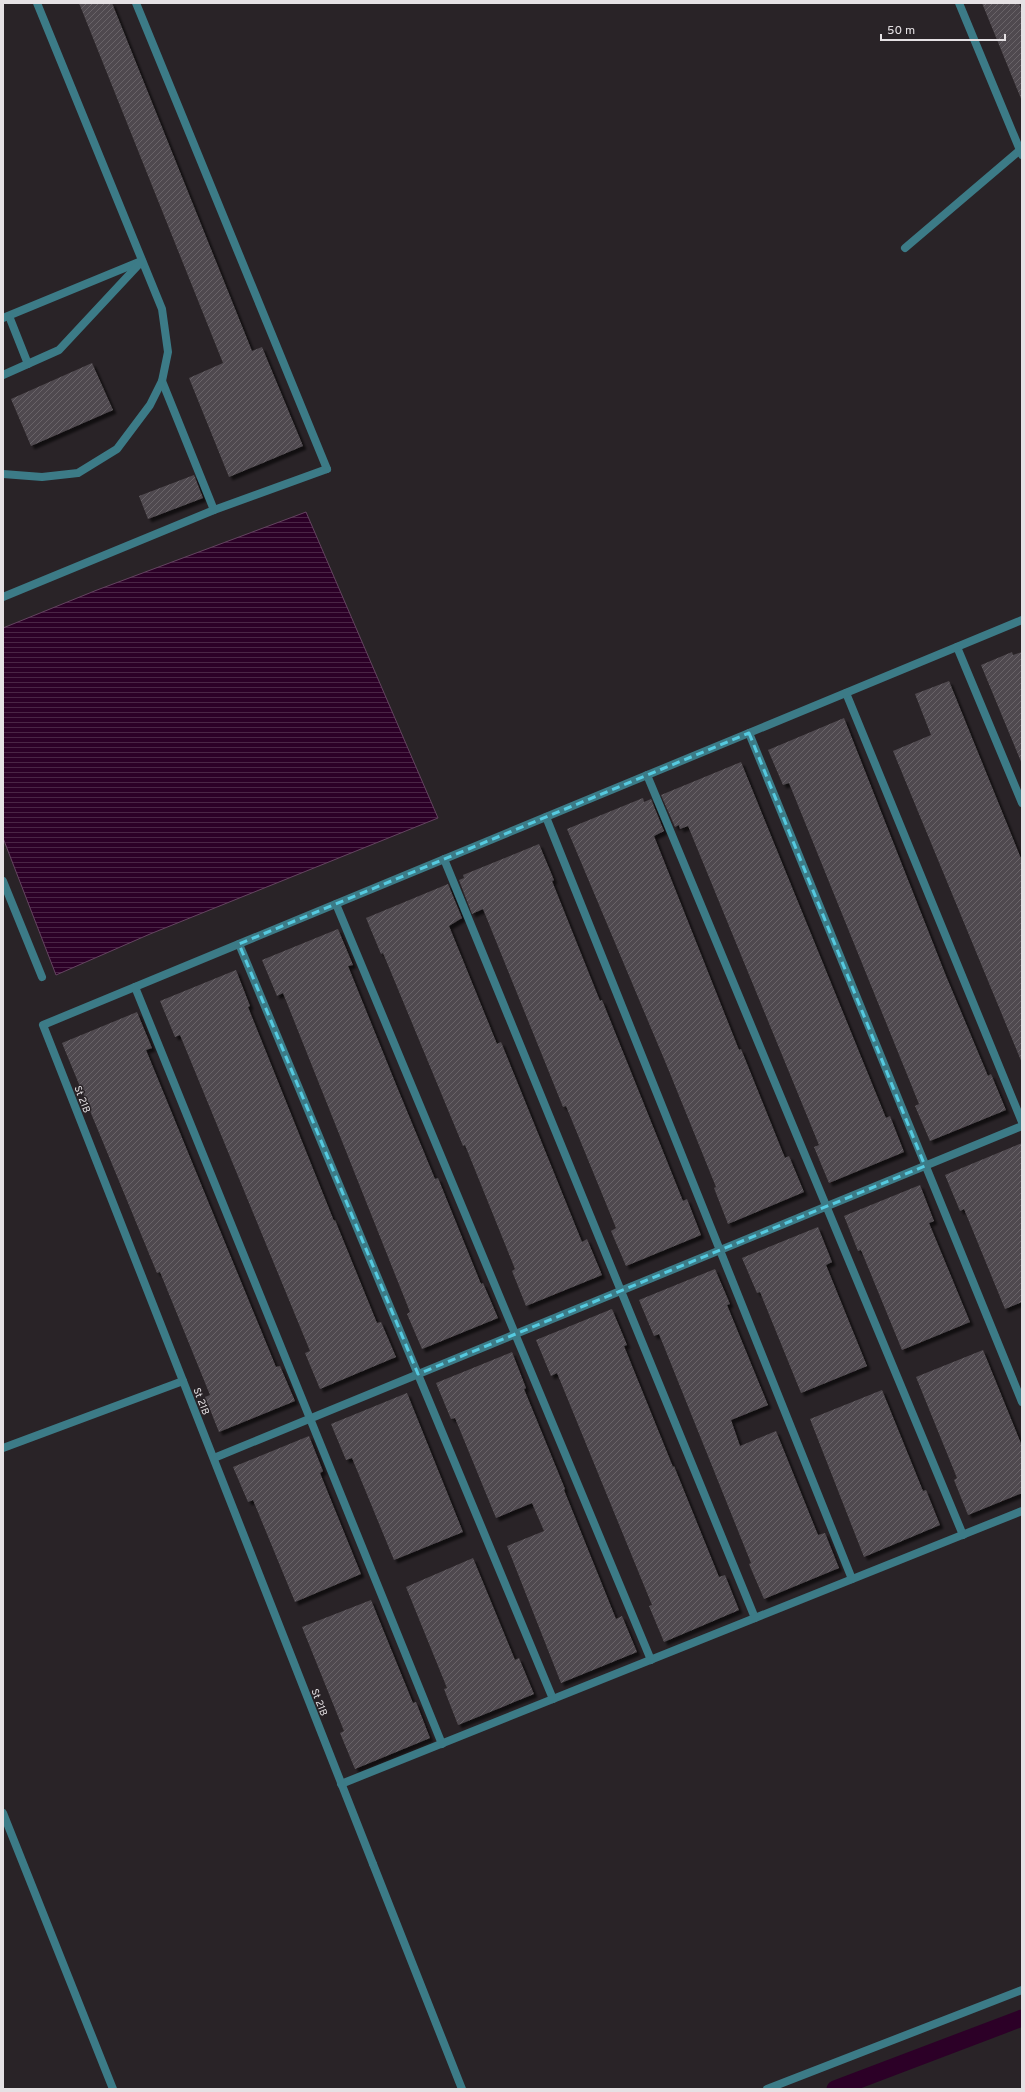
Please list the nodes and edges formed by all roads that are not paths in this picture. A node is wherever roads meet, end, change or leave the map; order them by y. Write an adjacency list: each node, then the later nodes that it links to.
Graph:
1 (37, 3): 6 (street)
2 (136, 3): 12 (street)
3 (959, 3): 4 (street)
4 (1021, 152): 5 (street)
5 (905, 248)
6 (142, 261): 7 (street); 8 (street); 10 (street)
7 (6, 317): 8 (street)
8 (28, 364): 9 (street)
9 (3, 375)
10 (162, 382): 11 (street); 12 (street)
11 (3, 474)
12 (214, 510): 13 (street)
13 (3, 596)
14 (1022, 620): 15 (street)
15 (957, 647): 16 (street); 19 (street)
16 (846, 693): 17 (street); 27 (street)
17 (749, 733): 18 (street); 29 (street)
18 (647, 775): 20 (street); 30 (street)
19 (1022, 803)
20 (546, 817): 21 (street); 31 (street)
21 (444, 859): 23 (street); 32 (street)
22 (3, 881): 25 (street)
23 (336, 904): 24 (street); 33 (street)
24 (239, 944): 26 (street); 34 (street)
25 (42, 976)
26 (135, 987): 35 (street, St 21B); 37 (street)
27 (1022, 1122)
28 (1022, 1126): 29 (street)
29 (925, 1166): 30 (street); 36 (street)
30 (826, 1207): 31 (street); 41 (street)
31 (720, 1250): 32 (street); 42 (street)
32 (621, 1291): 33 (street); 43 (street)
33 (515, 1334): 34 (street); 44 (street)
34 (418, 1374): 37 (street); 45 (street)
35 (183, 1381): 38 (street); 39 (street, St 21B)
36 (1022, 1402)
37 (310, 1418): 39 (street); 46 (street)
38 (3, 1448)
39 (214, 1458): 47 (street, St 21B)
40 (1022, 1512): 41 (street)
41 (963, 1535): 42 (street)
42 (852, 1579): 43 (street)
43 (755, 1618): 44 (street)
44 (651, 1660): 45 (street)
45 (554, 1699): 46 (street)
46 (442, 1744): 47 (street)
47 (341, 1784): 51 (street, St 21B)
48 (3, 1813): 50 (street)
49 (1022, 1990): 52 (street)
50 (113, 2089)
51 (462, 2089)
52 (767, 2089)

